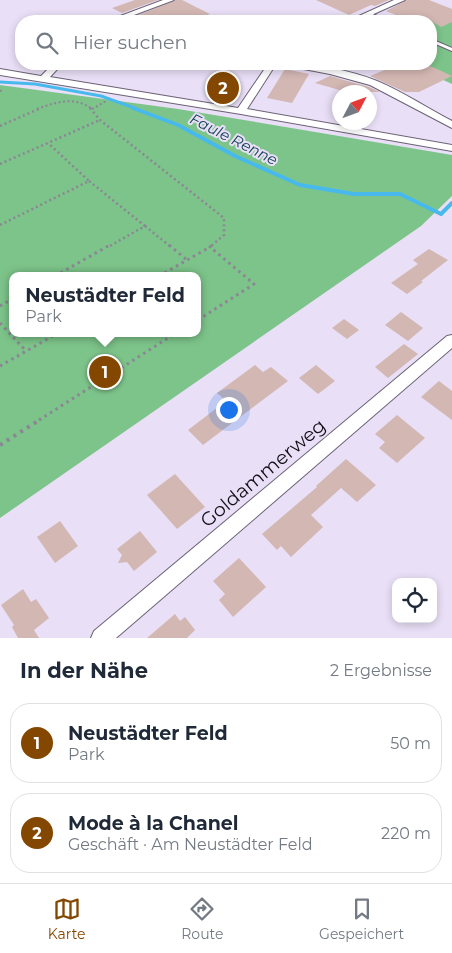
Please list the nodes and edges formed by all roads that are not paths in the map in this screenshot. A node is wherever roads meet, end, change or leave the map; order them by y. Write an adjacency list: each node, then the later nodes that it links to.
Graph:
1 (170, 0): 4 (street)
2 (401, 0): 3 (street)
3 (369, 14)
4 (128, 15)
5 (437, 43): 6 (lane)
6 (452, 50)
7 (52, 70): 11 (street)
8 (268, 70): 12 (street)
9 (325, 70): 13 (street)
10 (0, 72): 11 (street)
11 (44, 78): 12 (street)
12 (240, 111): 14 (street)
13 (452, 125)
14 (452, 148)
15 (452, 340): 16 (street, Goldammerweg)
16 (100, 638)

